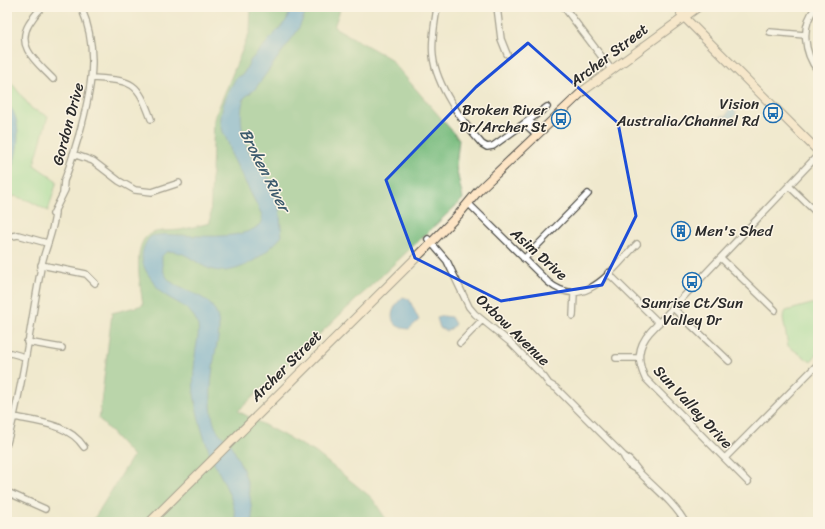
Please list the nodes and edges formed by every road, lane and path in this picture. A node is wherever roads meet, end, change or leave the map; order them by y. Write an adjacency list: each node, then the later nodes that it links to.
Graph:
1 (43, 7): 16 (street)
2 (90, 7): 8 (street)
3 (437, 7): 19 (street)
4 (497, 7): 12 (street)
5 (564, 7): 13 (street)
6 (698, 7): 9 (main road, Archer Street)
7 (816, 7): 11 (street)
8 (82, 8): 15 (street, Gordon Drive)
9 (685, 12): 13 (main road, Archer Street); 21 (main road)
10 (770, 32): 11 (street)
11 (805, 35): 14 (street)
12 (506, 54)
13 (609, 67): 20 (main road, Archer Street)
14 (818, 72)
15 (92, 78): 18 (street); 22 (street, Gordon Drive)
16 (53, 79)
17 (547, 106): 19 (street)
18 (151, 119)
19 (527, 123): 20 (street)
20 (538, 132): 29 (main road, Archer Street)
21 (818, 151)
22 (73, 154): 26 (street); 33 (street, Gordon Drive)
23 (818, 155): 25 (street, Sun Valley Drive)
24 (818, 159): 25 (street, Sun Valley Drive)
25 (808, 167): 27 (street, Sun Valley Drive)
26 (179, 183)
27 (790, 187): 30 (street); 35 (street, Sun Valley Drive)
28 (588, 194): 36 (street)
29 (467, 204): 32 (main road, Archer Street); 36 (street, Asim Drive)
30 (818, 214)
31 (7, 237): 33 (street)
32 (430, 241): 44 (street, Oxbow Avenue); 62 (main road, Archer Street)
33 (47, 243): 37 (street, Gordon Drive)
34 (636, 244): 38 (street, Asim Drive)
35 (721, 258): 41 (street, Sun Valley Drive); 42 (street)
36 (524, 259): 40 (street, Asim Drive)
37 (42, 265): 39 (street); 46 (street, Gordon Drive)
38 (608, 273): 40 (street, Asim Drive); 45 (street)
39 (95, 283)
40 (574, 294): 43 (street)
41 (673, 308): 45 (street, Sun Valley Drive); 53 (street)
42 (775, 310)
43 (573, 316)
44 (482, 320): 47 (street); 63 (street, Oxbow Avenue)
45 (659, 323): 52 (street, Sun Valley Drive)
46 (27, 342): 48 (street); 50 (street, Gordon Drive)
47 (460, 343)
48 (62, 348)
49 (7, 352): 50 (street)
50 (25, 357): 55 (street, Gordon Drive)
51 (616, 358): 52 (street)
52 (639, 358): 58 (street, Sun Valley Drive)
53 (729, 361)
54 (818, 364): 58 (street)
55 (14, 417): 56 (street, Gordon Drive); 57 (street)
56 (7, 443)
57 (84, 447)
58 (725, 458): 59 (street, Sun Valley Drive)
59 (748, 482)
60 (7, 492): 61 (street)
61 (45, 509)
62 (150, 522)
63 (685, 522)

